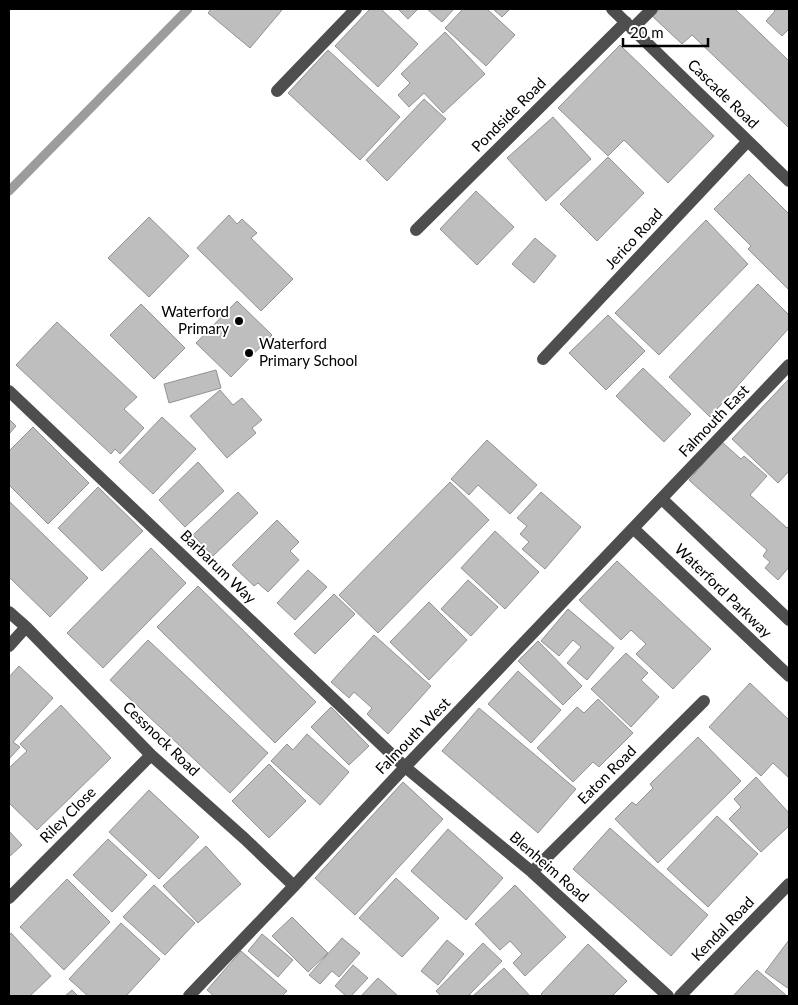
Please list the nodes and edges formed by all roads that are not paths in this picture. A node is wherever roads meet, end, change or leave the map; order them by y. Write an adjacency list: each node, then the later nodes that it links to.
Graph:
1 (356, 9): 5 (street)
2 (612, 9): 4 (street, Cascade Road)
3 (652, 9): 4 (street, Pondside Road)
4 (629, 25): 6 (street, Cascade Road); 8 (street, Pondside Road)
5 (277, 91)
6 (748, 141): 7 (street, Cascade Road); 9 (street, Jerico Road)
7 (789, 181)
8 (416, 230)
9 (543, 359)
10 (789, 365): 12 (street, Falmouth East)
11 (9, 391): 21 (street, Barbarum Way)
12 (662, 500): 13 (street, Falmouth West); 15 (street, Waterford Parkway)
13 (634, 528): 18 (street, Waterford Parkway); 21 (street, Falmouth West)
14 (9, 612): 16 (street, Cessnock Road)
15 (789, 620)
16 (26, 627): 17 (street); 20 (street, Cessnock Road)
17 (9, 646)
18 (789, 676)
19 (704, 701): 22 (street, Eaton Road)
20 (151, 755): 24 (street, Cessnock Road); 25 (street, Riley Close)
21 (405, 767): 22 (street, Blenheim Road); 24 (street, Falmouth West)
22 (532, 872): 27 (street, Blenheim Road)
23 (789, 884): 28 (street, Kendal Road)
24 (294, 886): 26 (street, Falmouth West)
25 (9, 898)
26 (189, 996)
27 (668, 996)
28 (680, 996)

